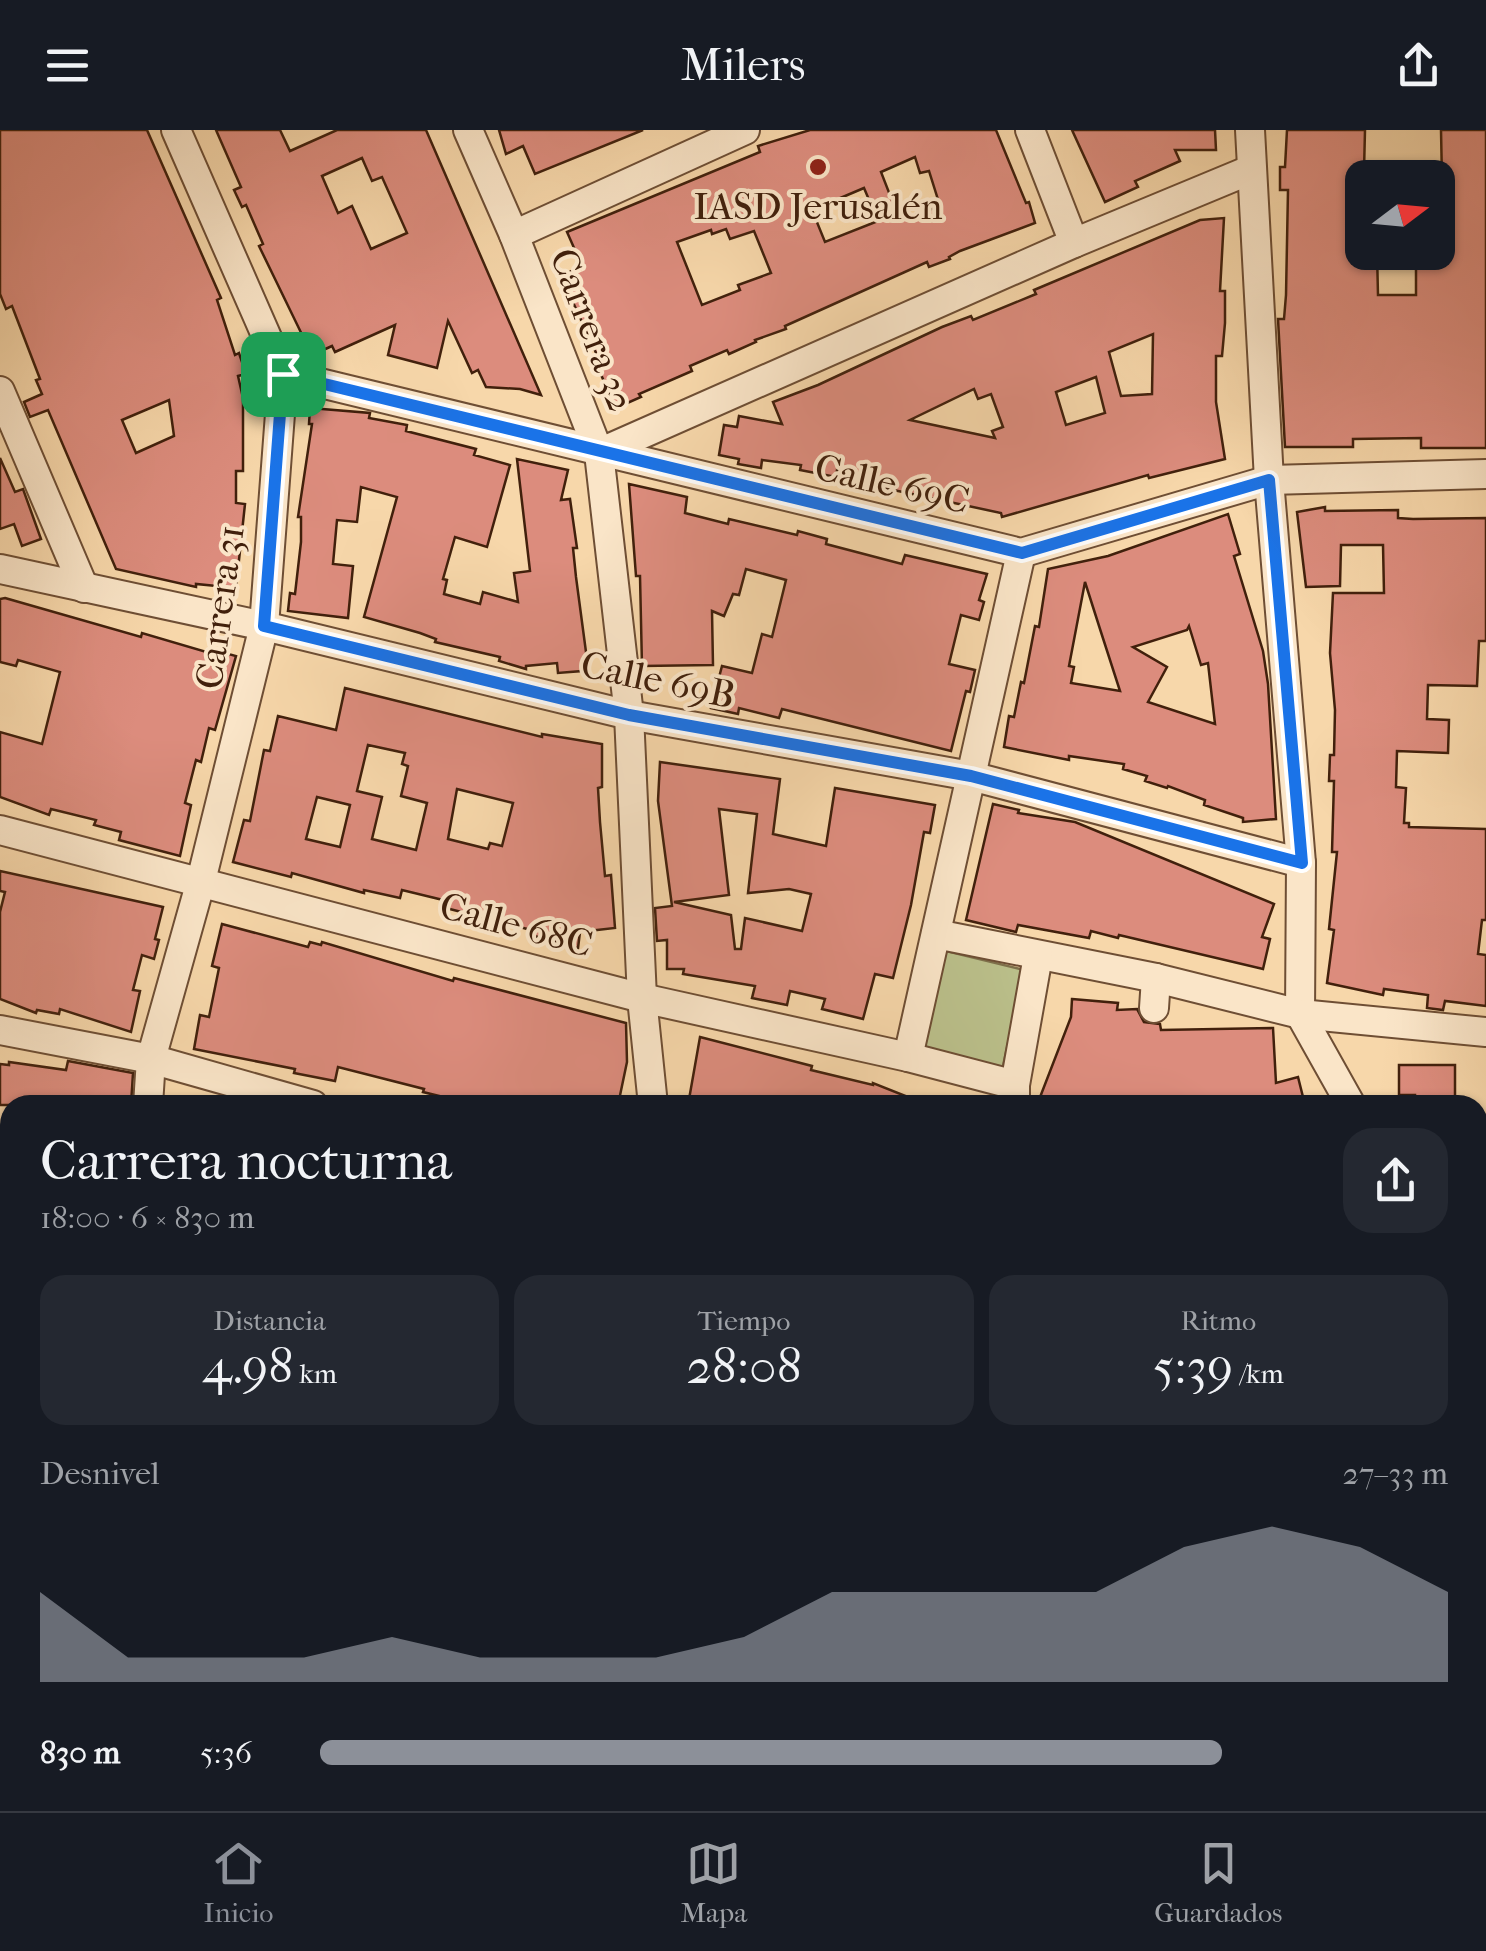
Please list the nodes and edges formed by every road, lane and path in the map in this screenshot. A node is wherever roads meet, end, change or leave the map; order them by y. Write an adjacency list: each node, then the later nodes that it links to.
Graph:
1 (176, 130): 9 (street, Carrera 31)
2 (468, 130): 7 (street, Carrera 32)
3 (746, 130): 7 (street)
4 (1030, 130): 8 (street)
5 (1250, 130): 6 (street)
6 (1250, 170): 8 (street); 13 (street)
7 (514, 234): 11 (street, Carrera 32)
8 (1074, 243): 11 (street)
9 (283, 374): 11 (street, Calle 69C); 17 (street, Carrera 31)
10 (0, 392): 16 (street)
11 (599, 453): 14 (street, Calle 69C); 18 (street, Carrera 32)
12 (1486, 474): 13 (street, Calle 69C)
13 (1269, 480): 14 (street, Calle 69C); 21 (street)
14 (1022, 553): 19 (street)
15 (0, 569): 16 (street, Calle 69B)
16 (84, 588): 17 (street, Calle 69B)
17 (264, 626): 18 (street, Calle 69B); 22 (street, Carrera 31)
18 (629, 715): 19 (street, Calle 69B); 26 (street, Carrera 32)
19 (971, 776): 21 (street, Calle 69B); 23 (street)
20 (0, 830): 22 (street, Calle 68C)
21 (1302, 863): 28 (street)
22 (202, 881): 26 (street, Calle 68C); 32 (street, Carrera 31)
23 (936, 934): 24 (street); 31 (street)
24 (1038, 956): 25 (street); 36 (street)
25 (1156, 978): 27 (street); 28 (street)
26 (642, 998): 31 (street, Calle 68C); 35 (street, Carrera 32)
27 (1154, 1008)
28 (1300, 1014): 30 (street); 37 (street)
29 (0, 1030): 32 (street)
30 (1486, 1032)
31 (908, 1057): 36 (street, Calle 68C)
32 (151, 1059): 33 (street, Carrera 31); 34 (street)
33 (149, 1095)
34 (278, 1095)
35 (652, 1095)
36 (1015, 1095)
37 (1345, 1095)

